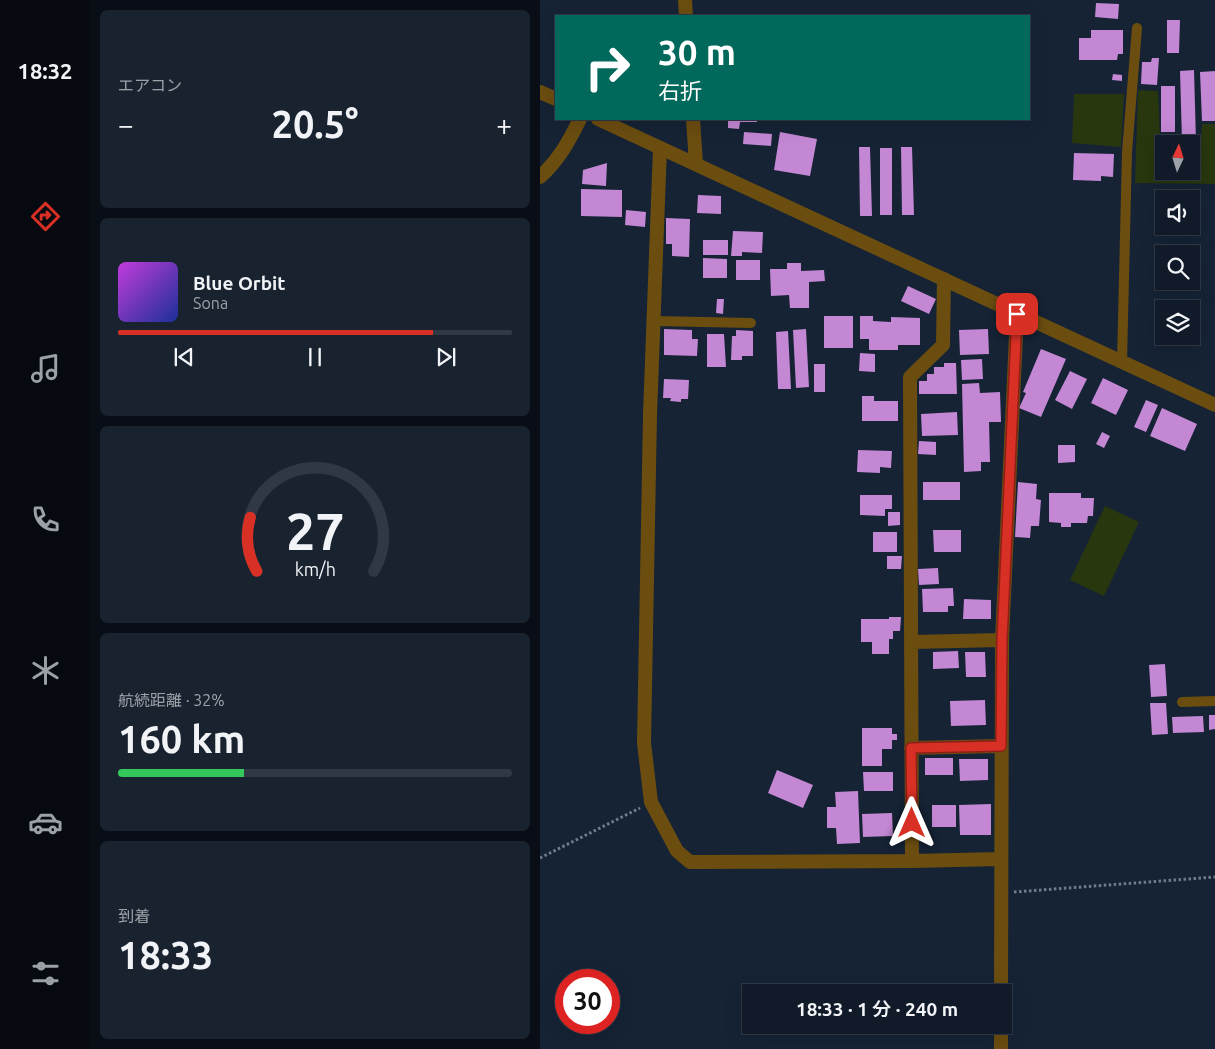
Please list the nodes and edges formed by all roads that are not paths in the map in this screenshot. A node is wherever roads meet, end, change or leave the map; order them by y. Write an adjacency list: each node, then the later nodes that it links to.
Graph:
1 (685, 0): 2 (street)
2 (686, 15)
3 (1137, 28): 16 (lane)
4 (540, 92): 5 (street)
5 (555, 99)
6 (579, 120): 11 (street)
7 (600, 120): 9 (street)
8 (693, 120): 10 (street)
9 (660, 148): 10 (street); 14 (street)
10 (696, 164): 12 (street)
11 (540, 177)
12 (944, 280): 13 (street); 19 (street)
13 (1017, 314): 16 (street); 18 (street)
14 (654, 321): 15 (lane); 25 (street)
15 (750, 323)
16 (1122, 362): 17 (street)
17 (1215, 405)
18 (1002, 640): 19 (street); 22 (street)
19 (911, 642): 23 (street)
20 (1215, 701): 21 (lane)
21 (1182, 702)
22 (1001, 746): 23 (street); 24 (street)
23 (911, 748): 25 (street)
24 (1000, 859): 25 (street); 26 (street)
25 (912, 861)
26 (1001, 984)
27 (1001, 1034): 28 (street)
28 (1001, 1049)

